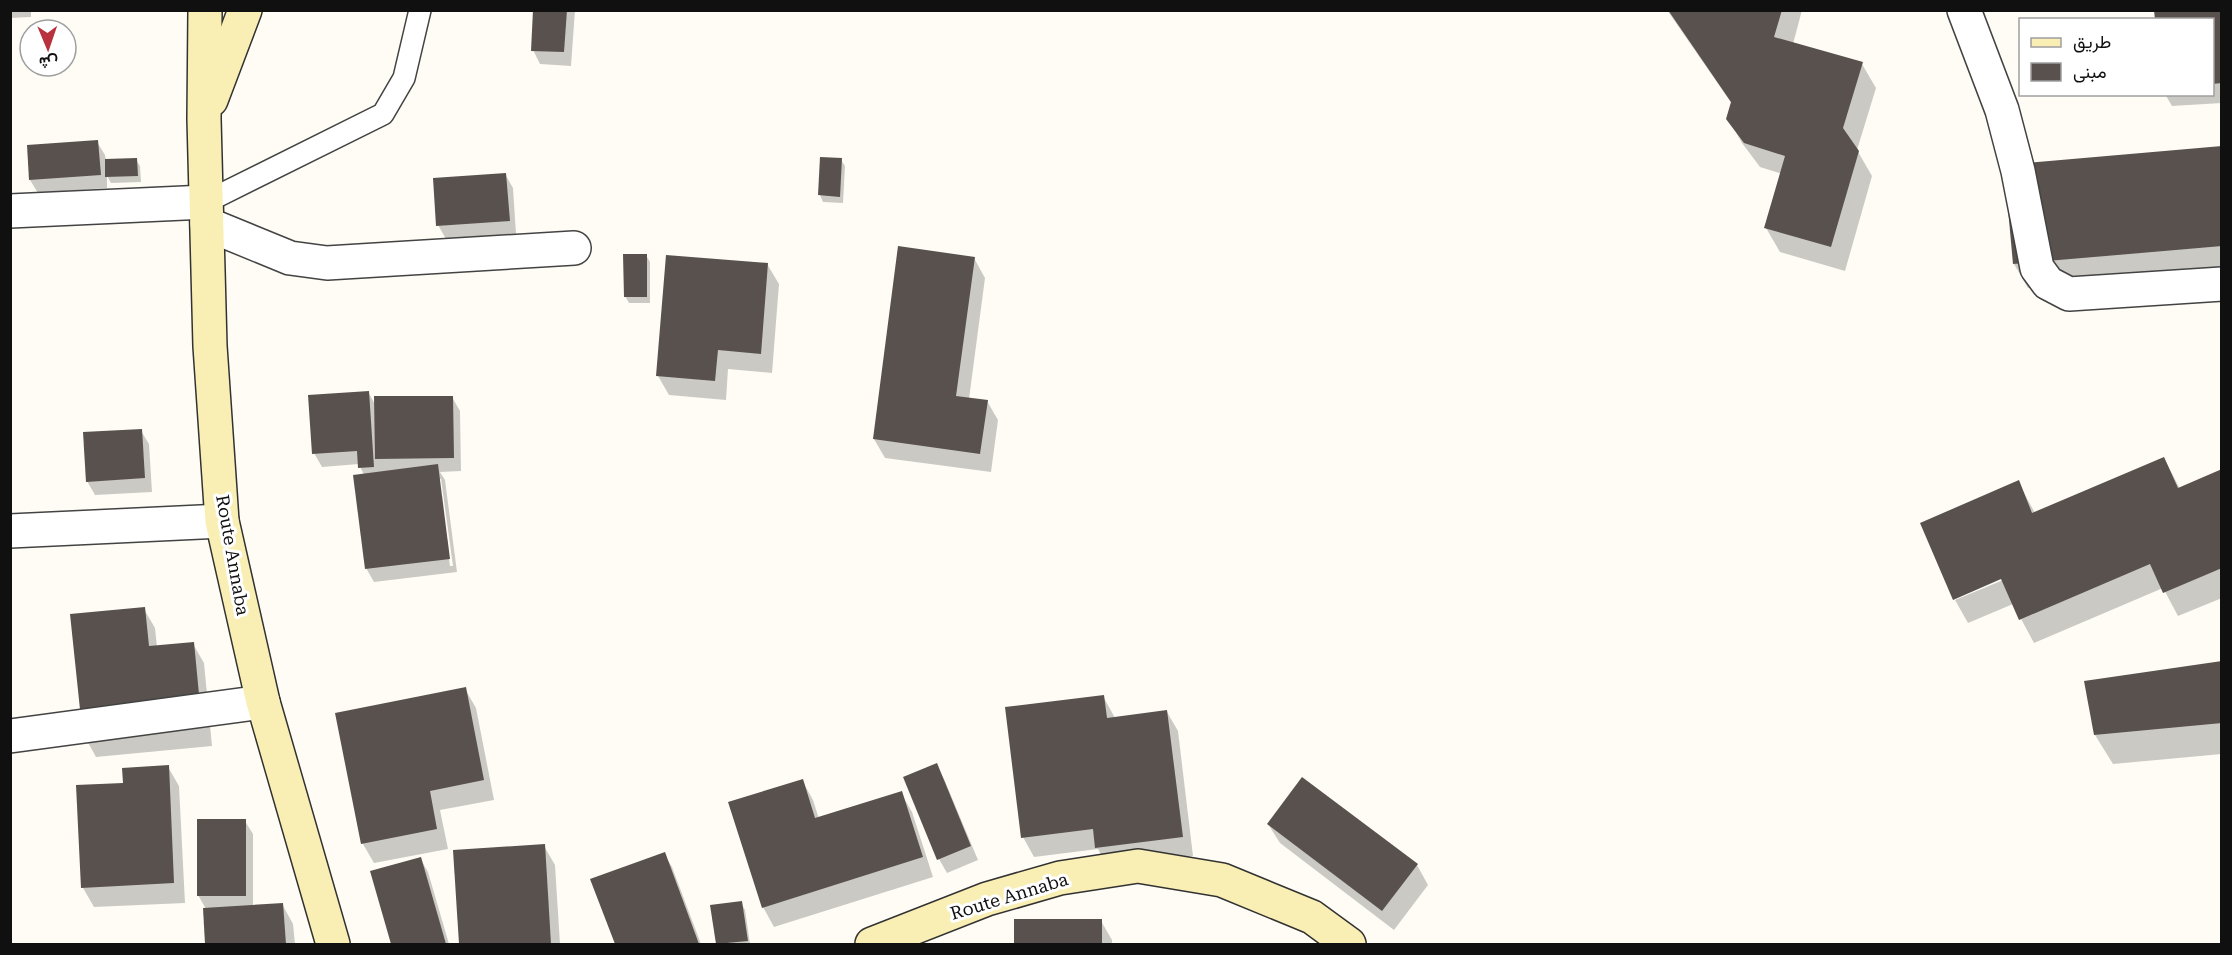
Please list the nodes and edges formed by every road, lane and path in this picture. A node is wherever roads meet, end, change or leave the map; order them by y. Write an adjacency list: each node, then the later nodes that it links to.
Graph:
1 (205, 10): 5 (main road, Route Annaba)
2 (245, 10): 5 (main road, Route Annaba)
3 (420, 10): 7 (lane)
4 (1964, 10): 9 (street)
5 (204, 119): 7 (main road, Route Annaba)
6 (10, 211): 7 (street)
7 (206, 213): 8 (street); 10 (main road, Route Annaba)
8 (574, 248)
9 (2222, 284)
10 (222, 521): 11 (street); 12 (main road, Route Annaba)
11 (10, 531)
12 (262, 702): 13 (street); 14 (main road, Route Annaba)
13 (10, 736)
14 (333, 945)
15 (872, 945): 16 (main road, Route Annaba)
16 (1349, 945)

